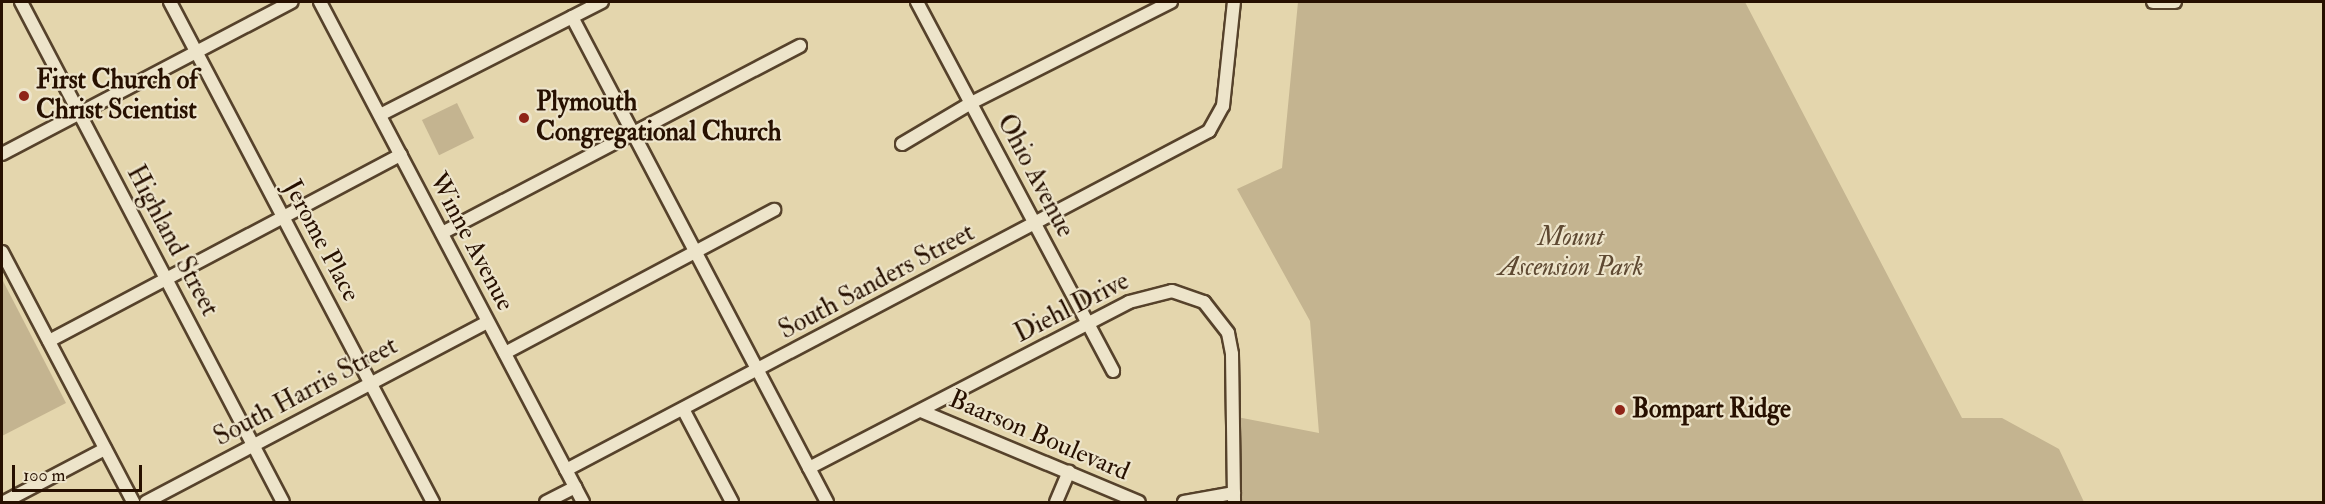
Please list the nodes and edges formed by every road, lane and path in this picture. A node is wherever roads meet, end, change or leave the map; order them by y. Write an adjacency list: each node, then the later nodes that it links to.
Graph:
1 (21, 2): 15 (street, Highland Street)
2 (170, 2): 13 (street, Jerome Place)
3 (291, 2): 13 (street)
4 (320, 2): 16 (street, Winne Avenue)
5 (602, 2): 11 (street)
6 (917, 2): 14 (street, Ohio Avenue)
7 (1171, 2): 14 (street)
8 (1234, 2): 23 (street, South Sanders Street)
9 (2153, 2): 10 (street)
10 (2175, 2)
11 (572, 17): 16 (street); 17 (street)
12 (800, 46): 17 (street)
13 (196, 51): 15 (street); 22 (street, Jerome Place)
14 (971, 104): 18 (street); 23 (street, Ohio Avenue)
15 (80, 112): 19 (street); 27 (street, Highland Street)
16 (380, 115): 20 (street, Winne Avenue)
17 (634, 135): 24 (street); 26 (street)
18 (902, 144)
19 (2, 154)
20 (401, 155): 22 (street); 24 (street, Winne Avenue)
21 (774, 210): 26 (street)
22 (283, 218): 27 (street); 34 (street, Jerome Place)
23 (1035, 224): 29 (street, Ohio Avenue); 32 (street, South Sanders Street)
24 (442, 233): 28 (street, Winne Avenue)
25 (2, 252): 30 (street)
26 (696, 252): 31 (street); 32 (street)
27 (166, 279): 30 (street); 37 (street, Highland Street)
28 (488, 322): 31 (street, Winne Avenue); 34 (street, South Harris Street)
29 (1088, 324): 33 (street, Ohio Avenue); 36 (street, Diehl Drive); 43 (street, Diehl Drive)
30 (49, 342): 38 (street)
31 (505, 353): 40 (street, Winne Avenue)
32 (758, 370): 35 (street, South Sanders Street); 39 (street)
33 (1113, 371)
34 (371, 383): 37 (street, South Harris Street); 48 (street, Jerome Place)
35 (683, 409): 40 (street, South Sanders Street); 51 (street)
36 (921, 411): 39 (street, Diehl Drive); 41 (street, Baarson Boulevard)
37 (253, 446): 46 (street, South Harris Street); 47 (street, Highland Street)
38 (105, 449): 44 (street); 45 (street)
39 (809, 468): 52 (street)
40 (566, 470): 42 (street, Winne Avenue)
41 (1069, 472): 53 (street); 54 (street, Baarson Boulevard)
42 (575, 487): 49 (street); 50 (street, Winne Avenue)
43 (1234, 498): 55 (street)
44 (4, 502)
45 (133, 502)
46 (146, 502)
47 (283, 502)
48 (433, 502)
49 (546, 502)
50 (583, 502)
51 (732, 502)
52 (827, 502)
53 (1056, 502)
54 (1139, 502)
55 (1184, 502)

